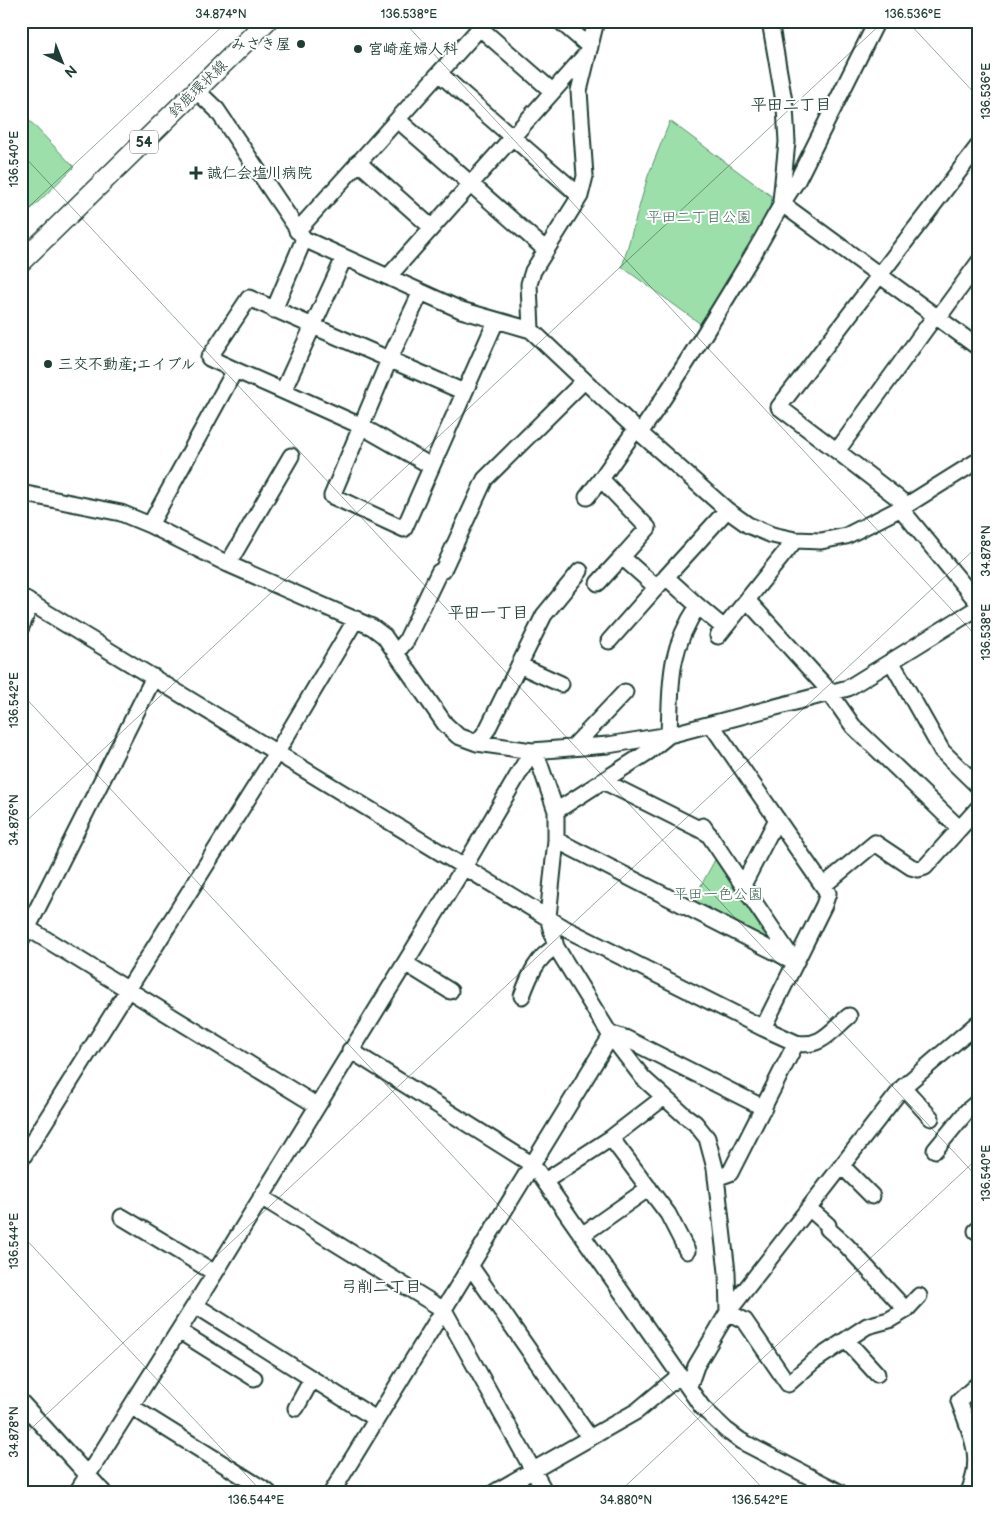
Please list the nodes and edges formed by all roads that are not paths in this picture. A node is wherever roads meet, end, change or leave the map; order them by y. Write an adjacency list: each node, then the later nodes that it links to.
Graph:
1 (267, 21): 9 (main road, 鈴鹿環状線 / 54)
2 (560, 21): 7 (street)
3 (596, 21): 7 (street)
4 (770, 21): 17 (street)
5 (877, 21): 17 (street)
6 (483, 25): 8 (street); 10 (street)
7 (589, 49): 10 (street); 16 (street)
8 (440, 74): 11 (street); 12 (street)
9 (196, 90): 19 (street); 22 (main road, 鈴鹿環状線 / 54)
10 (552, 91): 12 (street)
11 (398, 120): 14 (street); 15 (street)
12 (512, 136): 15 (street); 16 (street)
13 (979, 145): 24 (street)
14 (358, 162): 18 (street); 19 (street)
15 (470, 183): 18 (street); 20 (street)
16 (580, 196): 20 (street)
17 (780, 203): 24 (street); 39 (street)
18 (431, 228): 25 (street)
19 (300, 235): 21 (street); 27 (street)
20 (546, 250): 31 (street)
21 (344, 258): 25 (street); 30 (street)
22 (21, 262)
23 (979, 262): 28 (street)
24 (879, 274): 28 (street); 40 (street)
25 (388, 277): 26 (street)
26 (421, 292): 29 (street); 33 (street)
27 (274, 310): 30 (street); 34 (street)
28 (936, 317): 32 (street); 40 (street)
29 (496, 321): 31 (street); 37 (street)
30 (313, 327): 33 (street); 36 (street)
31 (531, 330): 35 (street)
32 (979, 348)
33 (389, 360): 37 (street); 38 (street)
34 (235, 370): 36 (street); 49 (street)
35 (584, 381): 39 (street); 63 (street)
36 (283, 391): 38 (street)
37 (464, 392): 43 (street)
38 (361, 426): 43 (street); 43 (street)
39 (638, 431): 44 (street); 48 (street)
40 (837, 451): 47 (street)
41 (291, 456): 52 (street)
42 (979, 460): 47 (street)
43 (431, 466)
44 (601, 479): 46 (street); 51 (street)
45 (21, 493): 49 (street)
46 (587, 497)
47 (904, 507): 50 (street); 56 (street)
48 (727, 510): 50 (street); 54 (street)
49 (150, 525): 52 (street)
50 (795, 540): 58 (street)
51 (622, 557): 54 (street); 55 (street)
52 (228, 564): 60 (street)
53 (580, 571): 65 (street)
54 (661, 582): 59 (street); 62 (street)
55 (598, 583)
56 (977, 598): 64 (street)
57 (26, 600): 61 (street); 66 (street)
58 (747, 600): 59 (street); 69 (street)
59 (698, 606): 71 (street)
60 (356, 619): 63 (street); 75 (street)
61 (21, 627)
62 (609, 641)
63 (396, 653): 72 (street)
64 (890, 661): 69 (street); 77 (street)
65 (519, 665): 67 (street); 72 (street)
66 (154, 677): 75 (street); 86 (street)
67 (561, 684)
68 (625, 692): 73 (street)
69 (828, 692): 70 (street); 80 (street)
70 (711, 724): 71 (street); 79 (street)
71 (669, 735): 73 (street); 76 (street)
72 (477, 743): 74 (street)
73 (572, 748): 74 (street)
74 (532, 751): 78 (street); 82 (street)
75 (277, 752): 82 (street); 90 (street)
76 (603, 781): 78 (street); 83 (street)
77 (979, 786)
78 (556, 811): 81 (street)
79 (777, 819): 83 (street); 84 (street)
80 (971, 820): 84 (street)
81 (556, 840): 85 (street); 88 (street)
82 (464, 867): 85 (street); 89 (street)
83 (743, 885): 88 (street)
84 (823, 886): 88 (street)
85 (548, 918): 87 (street); 95 (street)
86 (24, 931): 90 (street)
87 (556, 947): 92 (street); 96 (street)
88 (795, 962): 95 (street)
89 (405, 963): 91 (street); 98 (street)
90 (127, 990): 102 (street); 107 (street)
91 (450, 991)
92 (522, 996)
93 (849, 1016): 97 (street)
94 (979, 1022): 99 (street)
95 (763, 1028): 97 (street)
96 (611, 1036): 100 (street); 103 (street); 108 (street)
97 (796, 1043): 103 (street)
98 (350, 1050): 102 (street); 108 (street)
99 (903, 1087): 104 (street); 109 (street)
100 (663, 1098): 105 (street); 110 (street)
101 (979, 1101): 106 (street)
102 (316, 1105): 114 (street)
103 (764, 1108): 110 (street)
104 (931, 1118)
105 (612, 1138): 111 (street); 112 (street)
106 (935, 1150)
107 (21, 1160)
108 (533, 1165): 111 (street); 119 (street)
109 (842, 1166): 113 (street); 115 (street)
110 (716, 1178): 125 (street)
111 (545, 1181): 117 (street)
112 (649, 1188): 117 (street); 118 (street)
113 (872, 1196)
114 (261, 1197): 120 (street); 123 (street)
115 (810, 1209): 124 (street); 125 (street)
116 (122, 1218): 120 (street)
117 (582, 1235): 131 (street)
118 (687, 1251)
119 (471, 1267): 123 (street); 137 (street)
120 (215, 1273): 122 (street)
121 (919, 1296): 124 (street)
122 (195, 1305): 126 (street); 130 (street)
123 (444, 1310): 136 (street); 138 (street)
124 (906, 1310): 127 (street)
125 (728, 1312): 127 (street); 131 (street)
126 (179, 1331): 129 (street); 134 (street)
127 (846, 1340): 128 (street)
128 (877, 1374)
129 (254, 1378)
130 (312, 1379): 135 (street); 136 (street)
131 (685, 1381): 137 (street); 146 (street)
132 (979, 1382): 147 (street)
133 (21, 1402): 139 (street)
134 (132, 1407): 139 (street); 142 (street)
135 (296, 1408)
136 (376, 1419): 143 (street)
137 (590, 1438): 138 (street)
138 (533, 1470): 144 (street); 145 (street)
139 (88, 1474): 140 (street); 141 (street)
140 (77, 1492)
141 (103, 1492)
142 (268, 1492)
143 (332, 1492)
144 (496, 1492)
145 (545, 1492)
146 (839, 1492)
147 (969, 1492)

